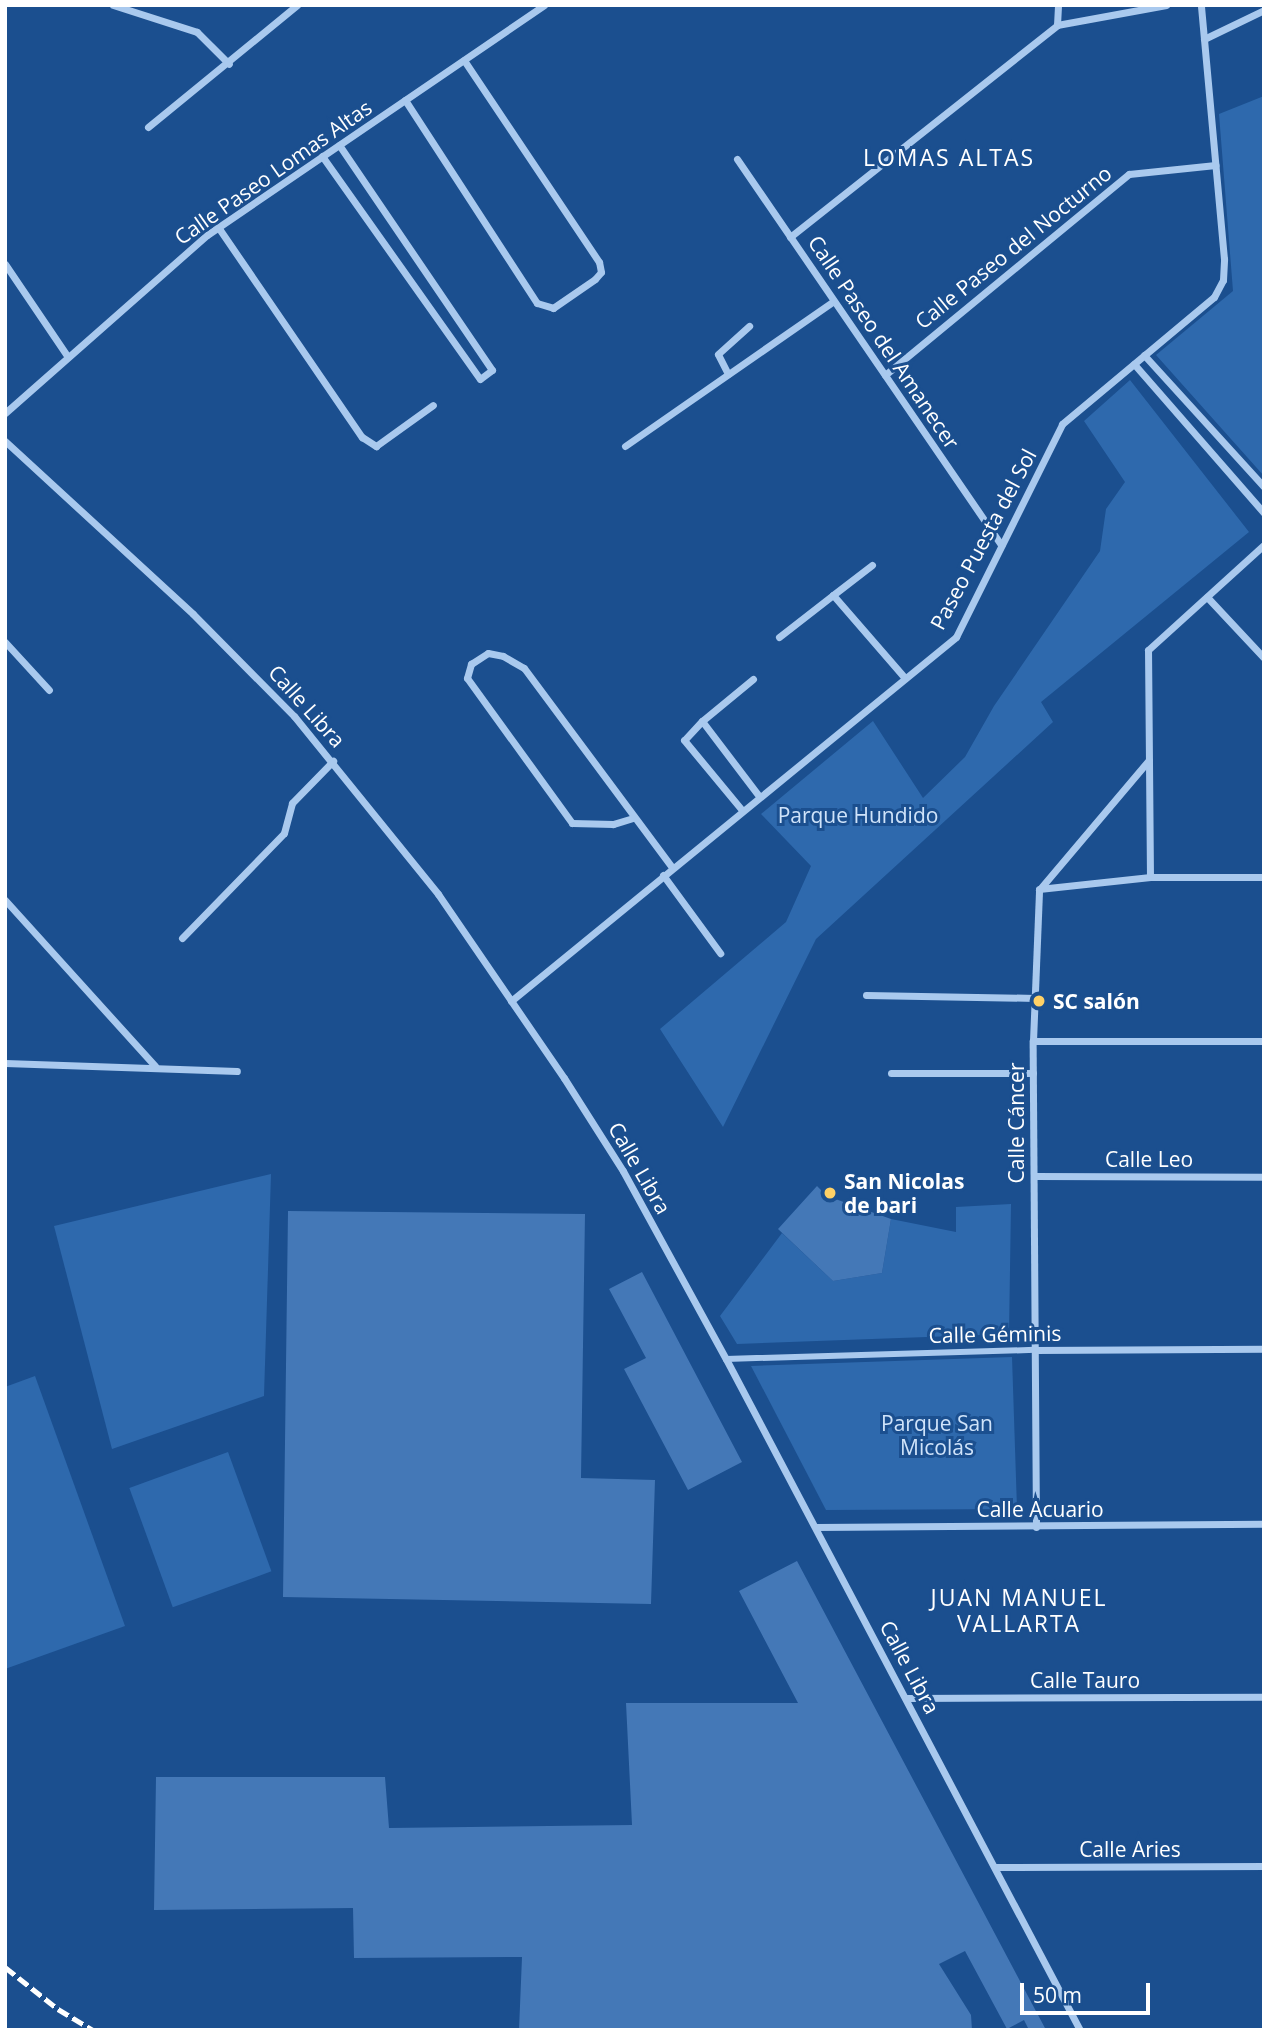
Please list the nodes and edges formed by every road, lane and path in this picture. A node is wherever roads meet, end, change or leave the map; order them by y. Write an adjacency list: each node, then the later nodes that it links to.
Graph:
1 (113, 5): 11 (street)
2 (296, 5): 11 (street)
3 (544, 5): 10 (street, Calle Paseo Lomas Altas)
4 (1058, 5): 8 (street)
5 (1166, 5): 8 (street)
6 (1201, 5): 9 (street, Paseo Puesta del Sol)
7 (1264, 10): 9 (street)
8 (1056, 25): 19 (street)
9 (1204, 39): 17 (street, Paseo Puesta del Sol)
10 (464, 60): 12 (street, Calle Paseo Lomas Altas); 12 (street)
11 (229, 64): 13 (street)
12 (405, 100): 14 (street, Calle Paseo Lomas Altas)
13 (148, 127)
14 (339, 145): 15 (street, Calle Paseo Lomas Altas); 15 (street)
15 (322, 156): 18 (street, Calle Paseo Lomas Altas)
16 (737, 159): 19 (street, Calle Paseo del Amanecer)
17 (1216, 165): 23 (street, Paseo Puesta del Sol); 27 (street, Calle Paseo del Nocturno)
18 (218, 227): 24 (street, Calle Paseo Lomas Altas); 28 (street)
19 (790, 237): 21 (street, Calle Paseo del Amanecer)
20 (5, 264): 24 (street)
21 (834, 301): 26 (street); 27 (street, Calle Paseo del Amanecer)
22 (749, 326): 26 (street)
23 (1144, 355): 25 (street, Paseo Puesta del Sol); 32 (street)
24 (68, 358): 29 (street, Calle Paseo Lomas Altas)
25 (1134, 364): 33 (street); 34 (street, Paseo Puesta del Sol)
26 (728, 374): 31 (street)
27 (885, 375): 34 (street, Calle Paseo del Amanecer)
28 (433, 405)
29 (5, 413)
30 (5, 441): 47 (street, Calle Libra)
31 (625, 446)
32 (1264, 488)
33 (1264, 513)
34 (1001, 545): 42 (street, Paseo Puesta del Sol)
35 (1264, 545): 38 (street)
36 (872, 565): 37 (street)
37 (833, 595): 39 (street); 42 (street)
38 (1207, 597): 41 (street); 46 (street)
39 (779, 637)
40 (5, 642): 44 (street)
41 (1264, 658)
42 (905, 678): 48 (street, Paseo Puesta del Sol)
43 (753, 679): 45 (street)
44 (49, 690)
45 (702, 721): 48 (street); 49 (street)
46 (1149, 760): 53 (street); 55 (street)
47 (333, 761): 57 (street); 61 (street, Calle Libra)
48 (759, 796): 49 (street, Paseo Puesta del Sol)
49 (742, 810): 51 (street, Paseo Puesta del Sol)
50 (633, 818): 50 (street); 51 (street)
51 (672, 867): 52 (street, Paseo Puesta del Sol)
52 (663, 874): 58 (street); 61 (street, Paseo Puesta del Sol)
53 (1150, 877): 54 (street); 55 (street)
54 (1264, 877)
55 (1039, 890): 60 (street, Calle Cáncer)
56 (5, 900): 65 (street)
57 (182, 937)
58 (720, 954)
59 (866, 995): 60 (street)
60 (1035, 998): 62 (street, Calle Cáncer)
61 (511, 1002): 73 (street, Calle Libra)
62 (1033, 1041): 63 (street); 68 (street, Calle Cáncer)
63 (1264, 1041)
64 (5, 1063): 65 (street)
65 (155, 1066): 66 (street)
66 (237, 1071)
67 (891, 1073): 68 (street)
68 (1033, 1073): 69 (street, Calle Cáncer)
69 (1034, 1177): 70 (street, Calle Leo); 72 (street, Calle Cáncer)
70 (1264, 1177)
71 (1264, 1349): 72 (street, Calle Géminis)
72 (1035, 1350): 73 (street, Calle Géminis); 76 (street, Calle Cáncer)
73 (726, 1359): 75 (street, Calle Libra)
74 (1264, 1524): 76 (street, Calle Acuario)
75 (816, 1527): 76 (street, Calle Acuario); 78 (street, Calle Libra)
76 (1037, 1527)
77 (1264, 1697): 78 (street, Calle Tauro)
78 (907, 1698): 80 (street, Calle Libra)
79 (1264, 1866): 80 (street, Calle Aries)
80 (996, 1867): 81 (street, Calle Libra)
81 (1080, 2030)

